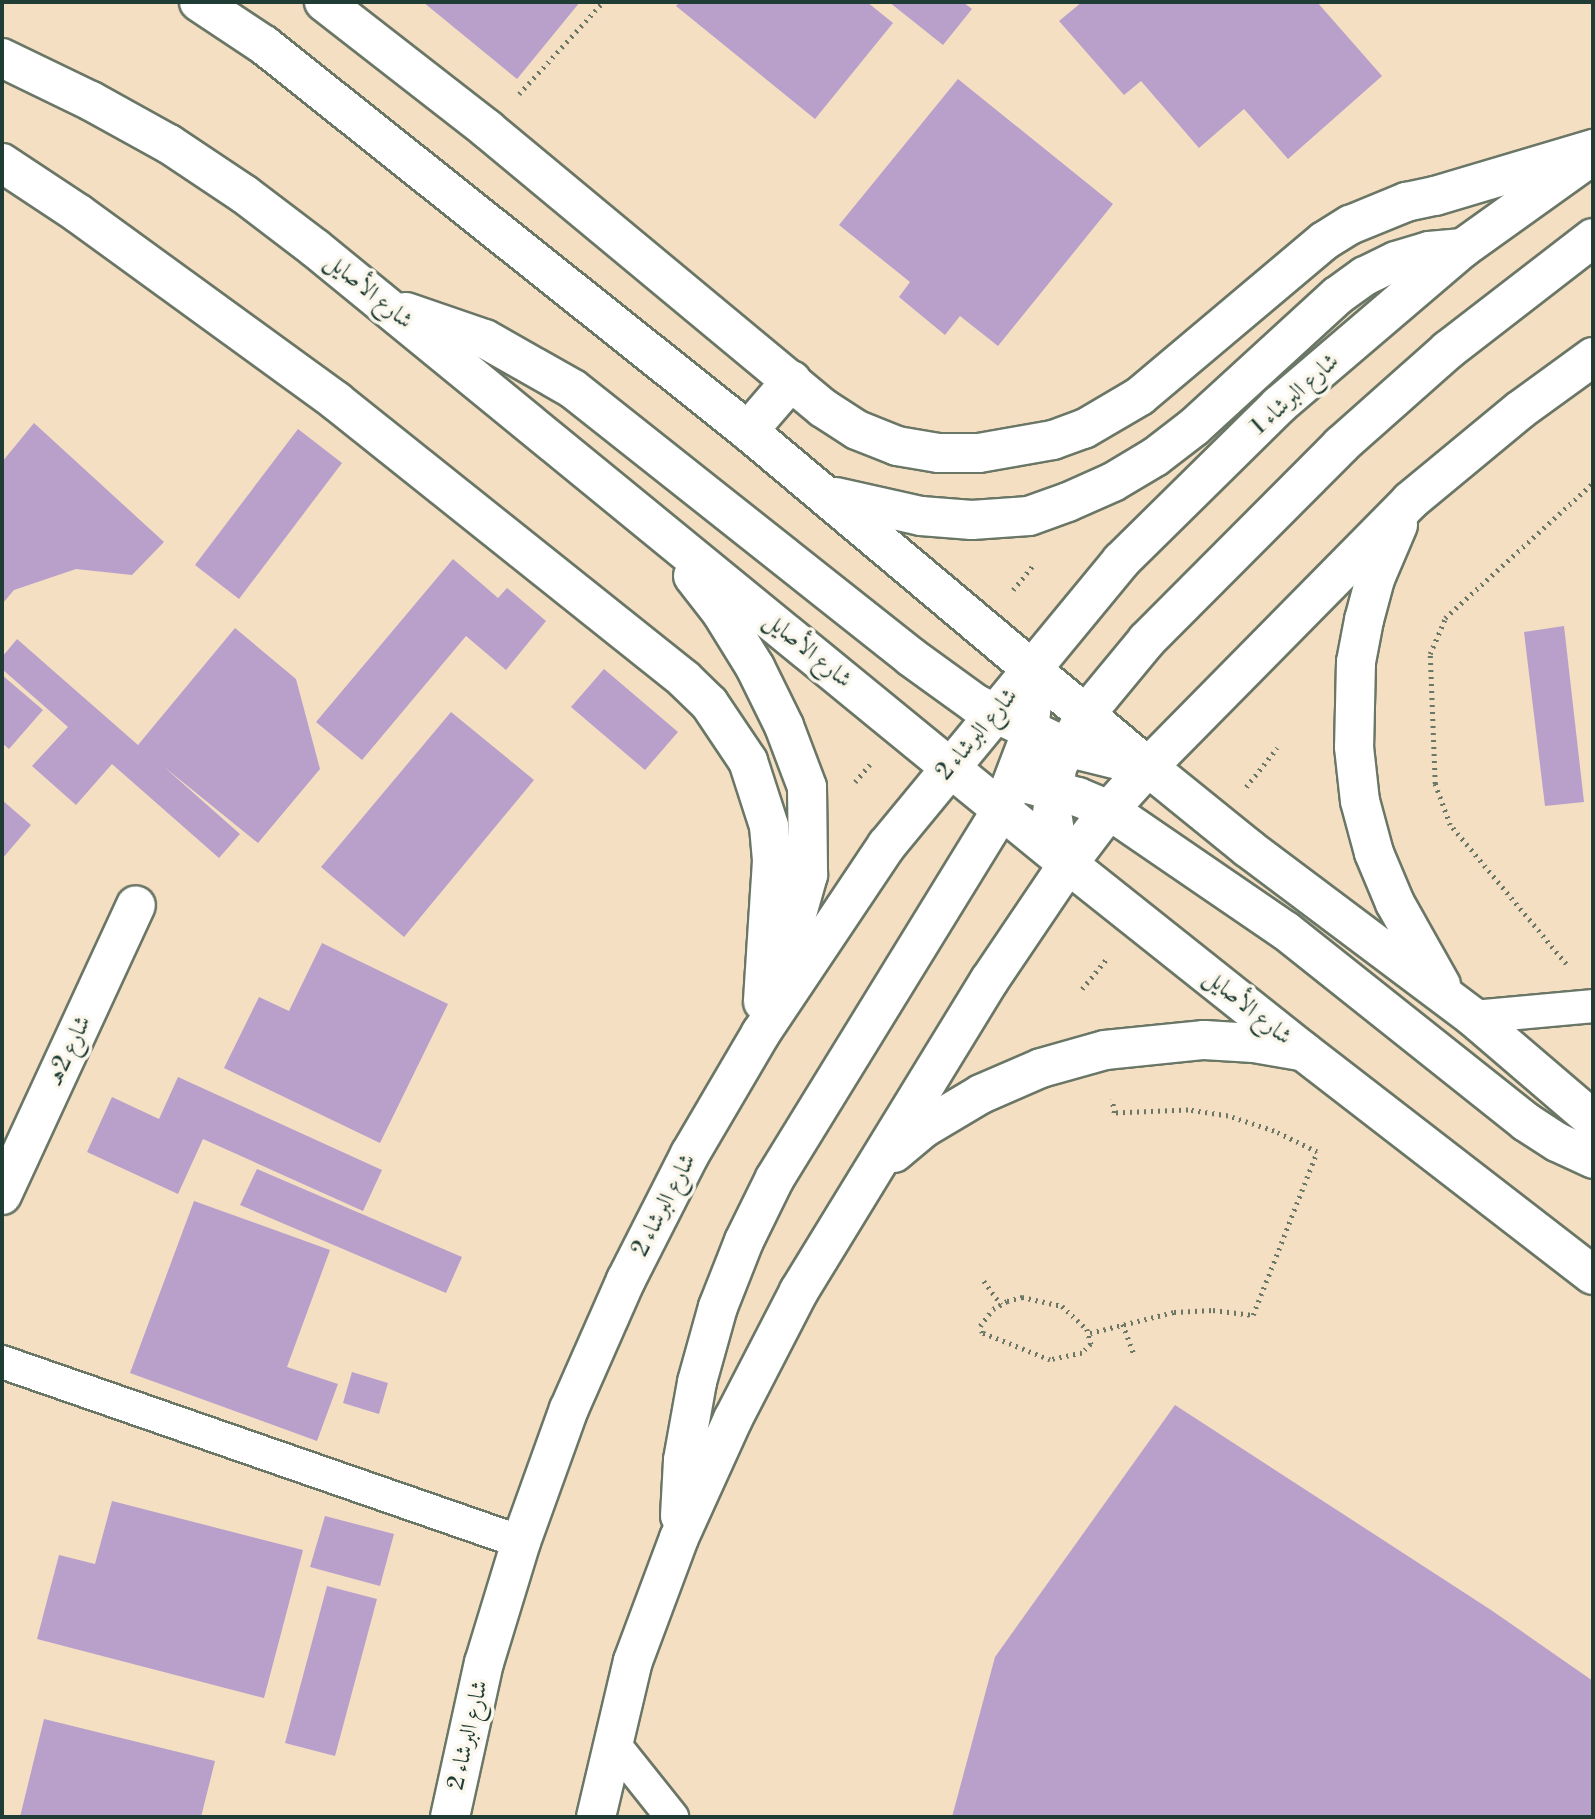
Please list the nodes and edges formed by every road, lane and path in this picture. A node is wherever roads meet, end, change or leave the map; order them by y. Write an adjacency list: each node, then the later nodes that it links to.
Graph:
1 (199, 2): 14 (street)
2 (324, 2): 5 (street)
3 (603, 2): 5 (path)
4 (2, 58): 11 (street, شارع الأصايل)
5 (487, 129): 13 (street)
6 (1593, 149): 13 (street)
7 (1593, 155): 10 (street, شارع البرشاء 1)
8 (2, 163): 32 (street)
9 (1593, 238): 21 (street)
10 (1463, 248): 16 (street); 19 (street, شارع البرشاء 1)
11 (389, 307): 18 (street, شارع الأصايل); 20 (street)
12 (1593, 357): 17 (street)
13 (792, 380): 14 (street)
14 (748, 430): 16 (street)
15 (1593, 483): 29 (path)
16 (824, 493): 19 (street)
17 (1410, 501): 23 (street); 31 (street)
18 (635, 513): 22 (street, شارع الأصايل); 32 (street)
19 (1030, 669): 20 (street, شارع البرشاء 2); 21 (street)
20 (1012, 722): 21 (street); 22 (street, شارع البرشاء 2); 25 (street)
21 (1076, 731): 23 (street); 24 (street)
22 (950, 766): 25 (street, شارع الأصايل); 32 (street, شارع البرشاء 2)
23 (1148, 767): 26 (street); 31 (street)
24 (1053, 789): 25 (street); 26 (street); 27 (street)
25 (1009, 795): 27 (street, شارع الأصايل); 46 (street)
26 (1109, 810): 27 (street); 36 (street)
27 (1068, 864): 34 (street, شارع الأصايل); 37 (street)
28 (136, 905): 38 (street, شارع 2هـ)
29 (1567, 966)
30 (1593, 1006): 31 (lane)
31 (1461, 1008): 35 (street)
32 (761, 1033): 47 (street, شارع البرشاء 2)
33 (1105, 1050): 34 (street); 37 (street); 42 (path)
34 (1303, 1051): 39 (street, شارع الأصايل)
35 (1593, 1120)
36 (1593, 1159)
37 (873, 1169): 46 (street)
38 (2, 1195)
39 (1593, 1275)
40 (984, 1281): 41 (path)
41 (1001, 1304): 43 (path); 43 (path)
42 (1123, 1324): 43 (path); 44 (path)
43 (1090, 1333)
44 (1134, 1355)
45 (2, 1363): 47 (lane)
46 (679, 1538): 48 (street)
47 (521, 1542): 49 (street, شارع البرشاء 2)
48 (613, 1743): 50 (street); 51 (lane)
49 (450, 1817)
50 (596, 1817)
51 (672, 1817)

